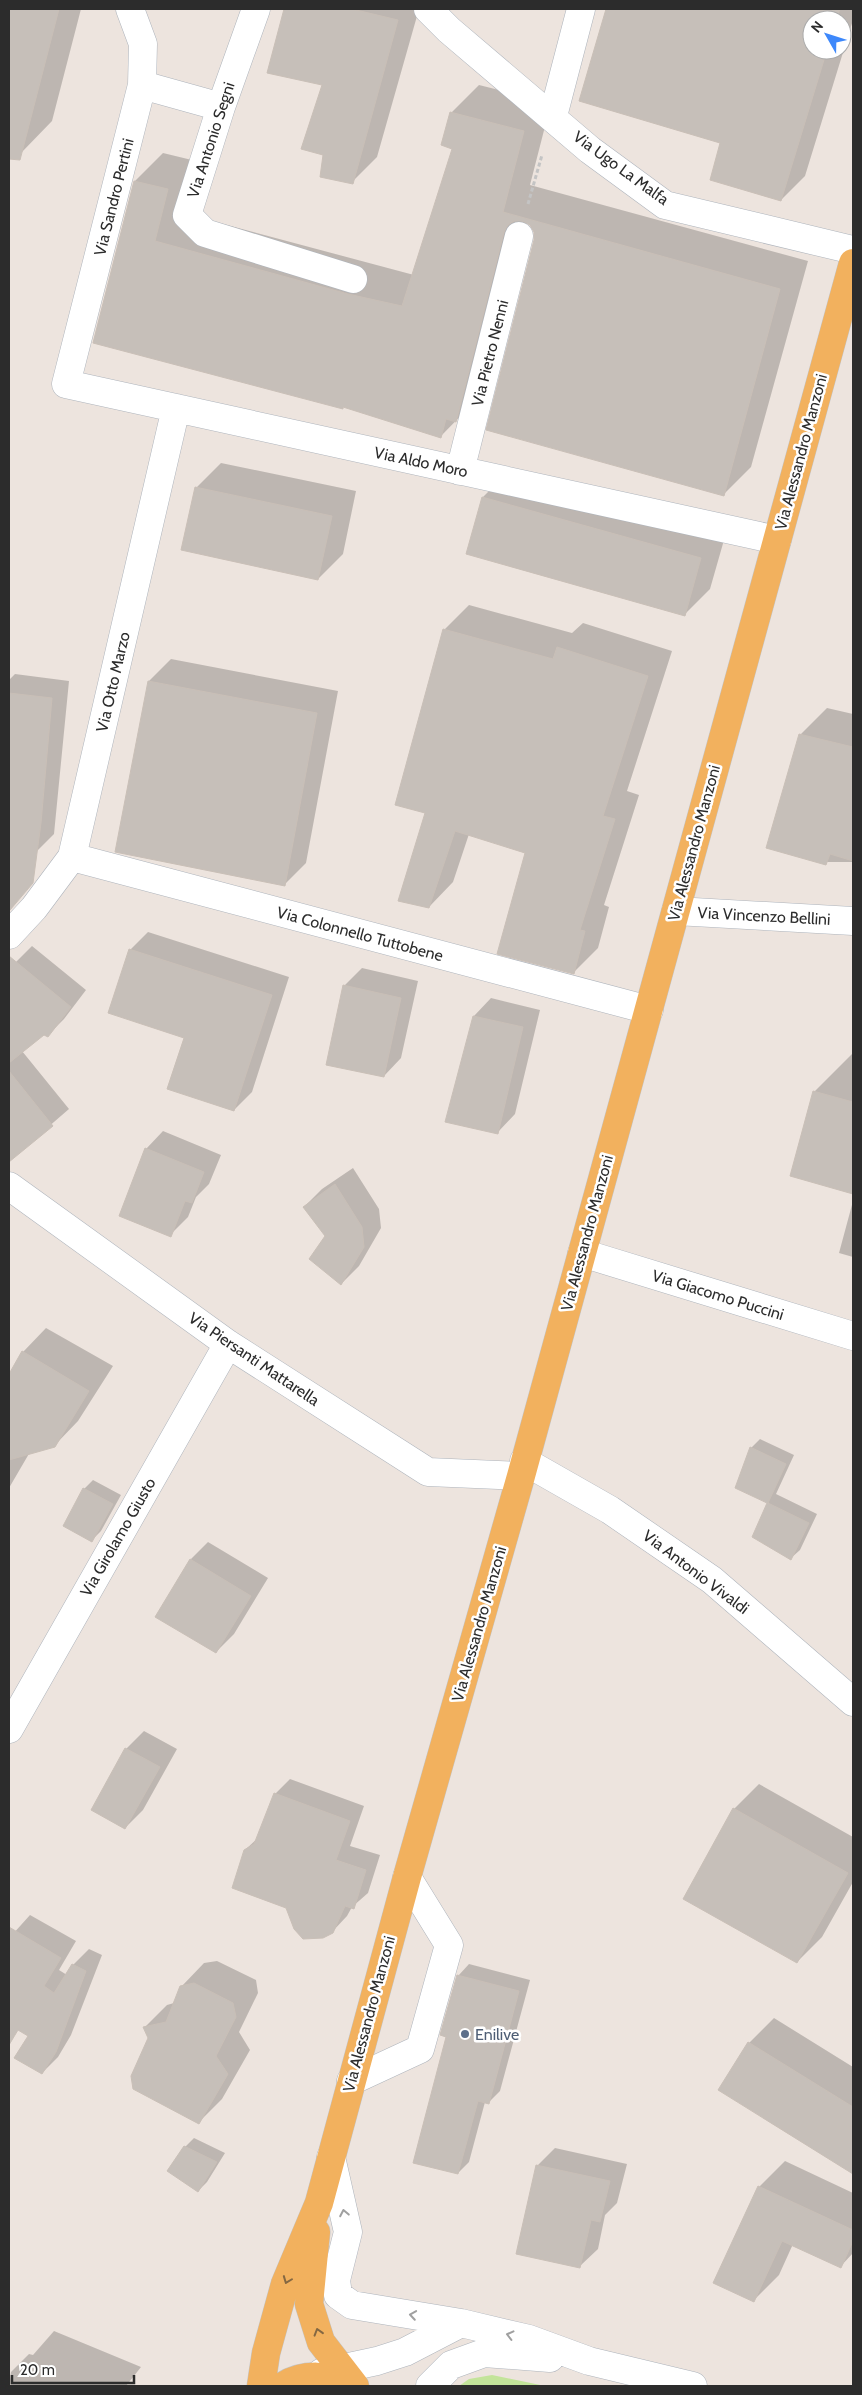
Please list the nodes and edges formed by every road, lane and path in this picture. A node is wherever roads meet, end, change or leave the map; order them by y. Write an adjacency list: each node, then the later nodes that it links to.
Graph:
1 (130, 9): 5 (street, Via Sandro Pertini)
2 (256, 9): 6 (street, Via Antonio Segni)
3 (428, 9): 7 (street, Via Ugo La Malfa)
4 (580, 9): 7 (street)
5 (142, 85): 6 (street); 12 (street, Via Sandro Pertini)
6 (221, 107): 11 (street, Via Antonio Segni)
7 (553, 116): 8 (path); 9 (street, Via Ugo La Malfa)
8 (519, 236): 14 (street, Via Pietro Nenni)
9 (853, 250)
10 (853, 264): 15 (main road, Via Alessandro Manzoni)
11 (353, 279)
12 (66, 384): 13 (street, Via Aldo Moro)
13 (176, 408): 14 (street, Via Aldo Moro); 16 (street, Via Otto Marzo)
14 (460, 471): 15 (street, Via Aldo Moro)
15 (777, 540): 17 (main road, Via Alessandro Manzoni)
16 (72, 857): 19 (street, Via Otto Marzo); 20 (street, Via Colonnello Tuttobene)
17 (676, 911): 18 (street, Via Vincenzo Bellini); 20 (main road, Via Alessandro Manzoni)
18 (853, 921)
19 (9, 934)
20 (649, 1010): 22 (main road, Via Alessandro Manzoni)
21 (9, 1186): 24 (street, Via Piersanti Mattarella)
22 (582, 1253): 23 (street, Via Giacomo Puccini); 25 (main road, Via Alessandro Manzoni)
23 (853, 1336)
24 (228, 1344): 25 (street, Via Piersanti Mattarella); 27 (street, Via Girolamo Giusto)
25 (522, 1469): 26 (street, Via Antonio Vivaldi); 28 (main road, Via Alessandro Manzoni)
26 (853, 1702)
27 (9, 1729)
28 (406, 1877): 29 (main road, Via Alessandro Manzoni); 29 (street)
29 (351, 2081): 30 (main road, Via Alessandro Manzoni)
30 (331, 2157): 31 (main road, Via Alessandro Manzoni); 32 (street, one-way to 30)
31 (319, 2203): 34 (main road, Via Alessandro Manzoni, one-way to 31); 36 (main road, Via Alessandro Manzoni, one-way to 36)
32 (461, 2323): 33 (street, one-way to 32); 34 (street)
33 (589, 2361): 37 (street); 38 (street)
34 (349, 2380): 35 (main road)
35 (295, 2382)
36 (261, 2386)
37 (430, 2386)
38 (692, 2386)

